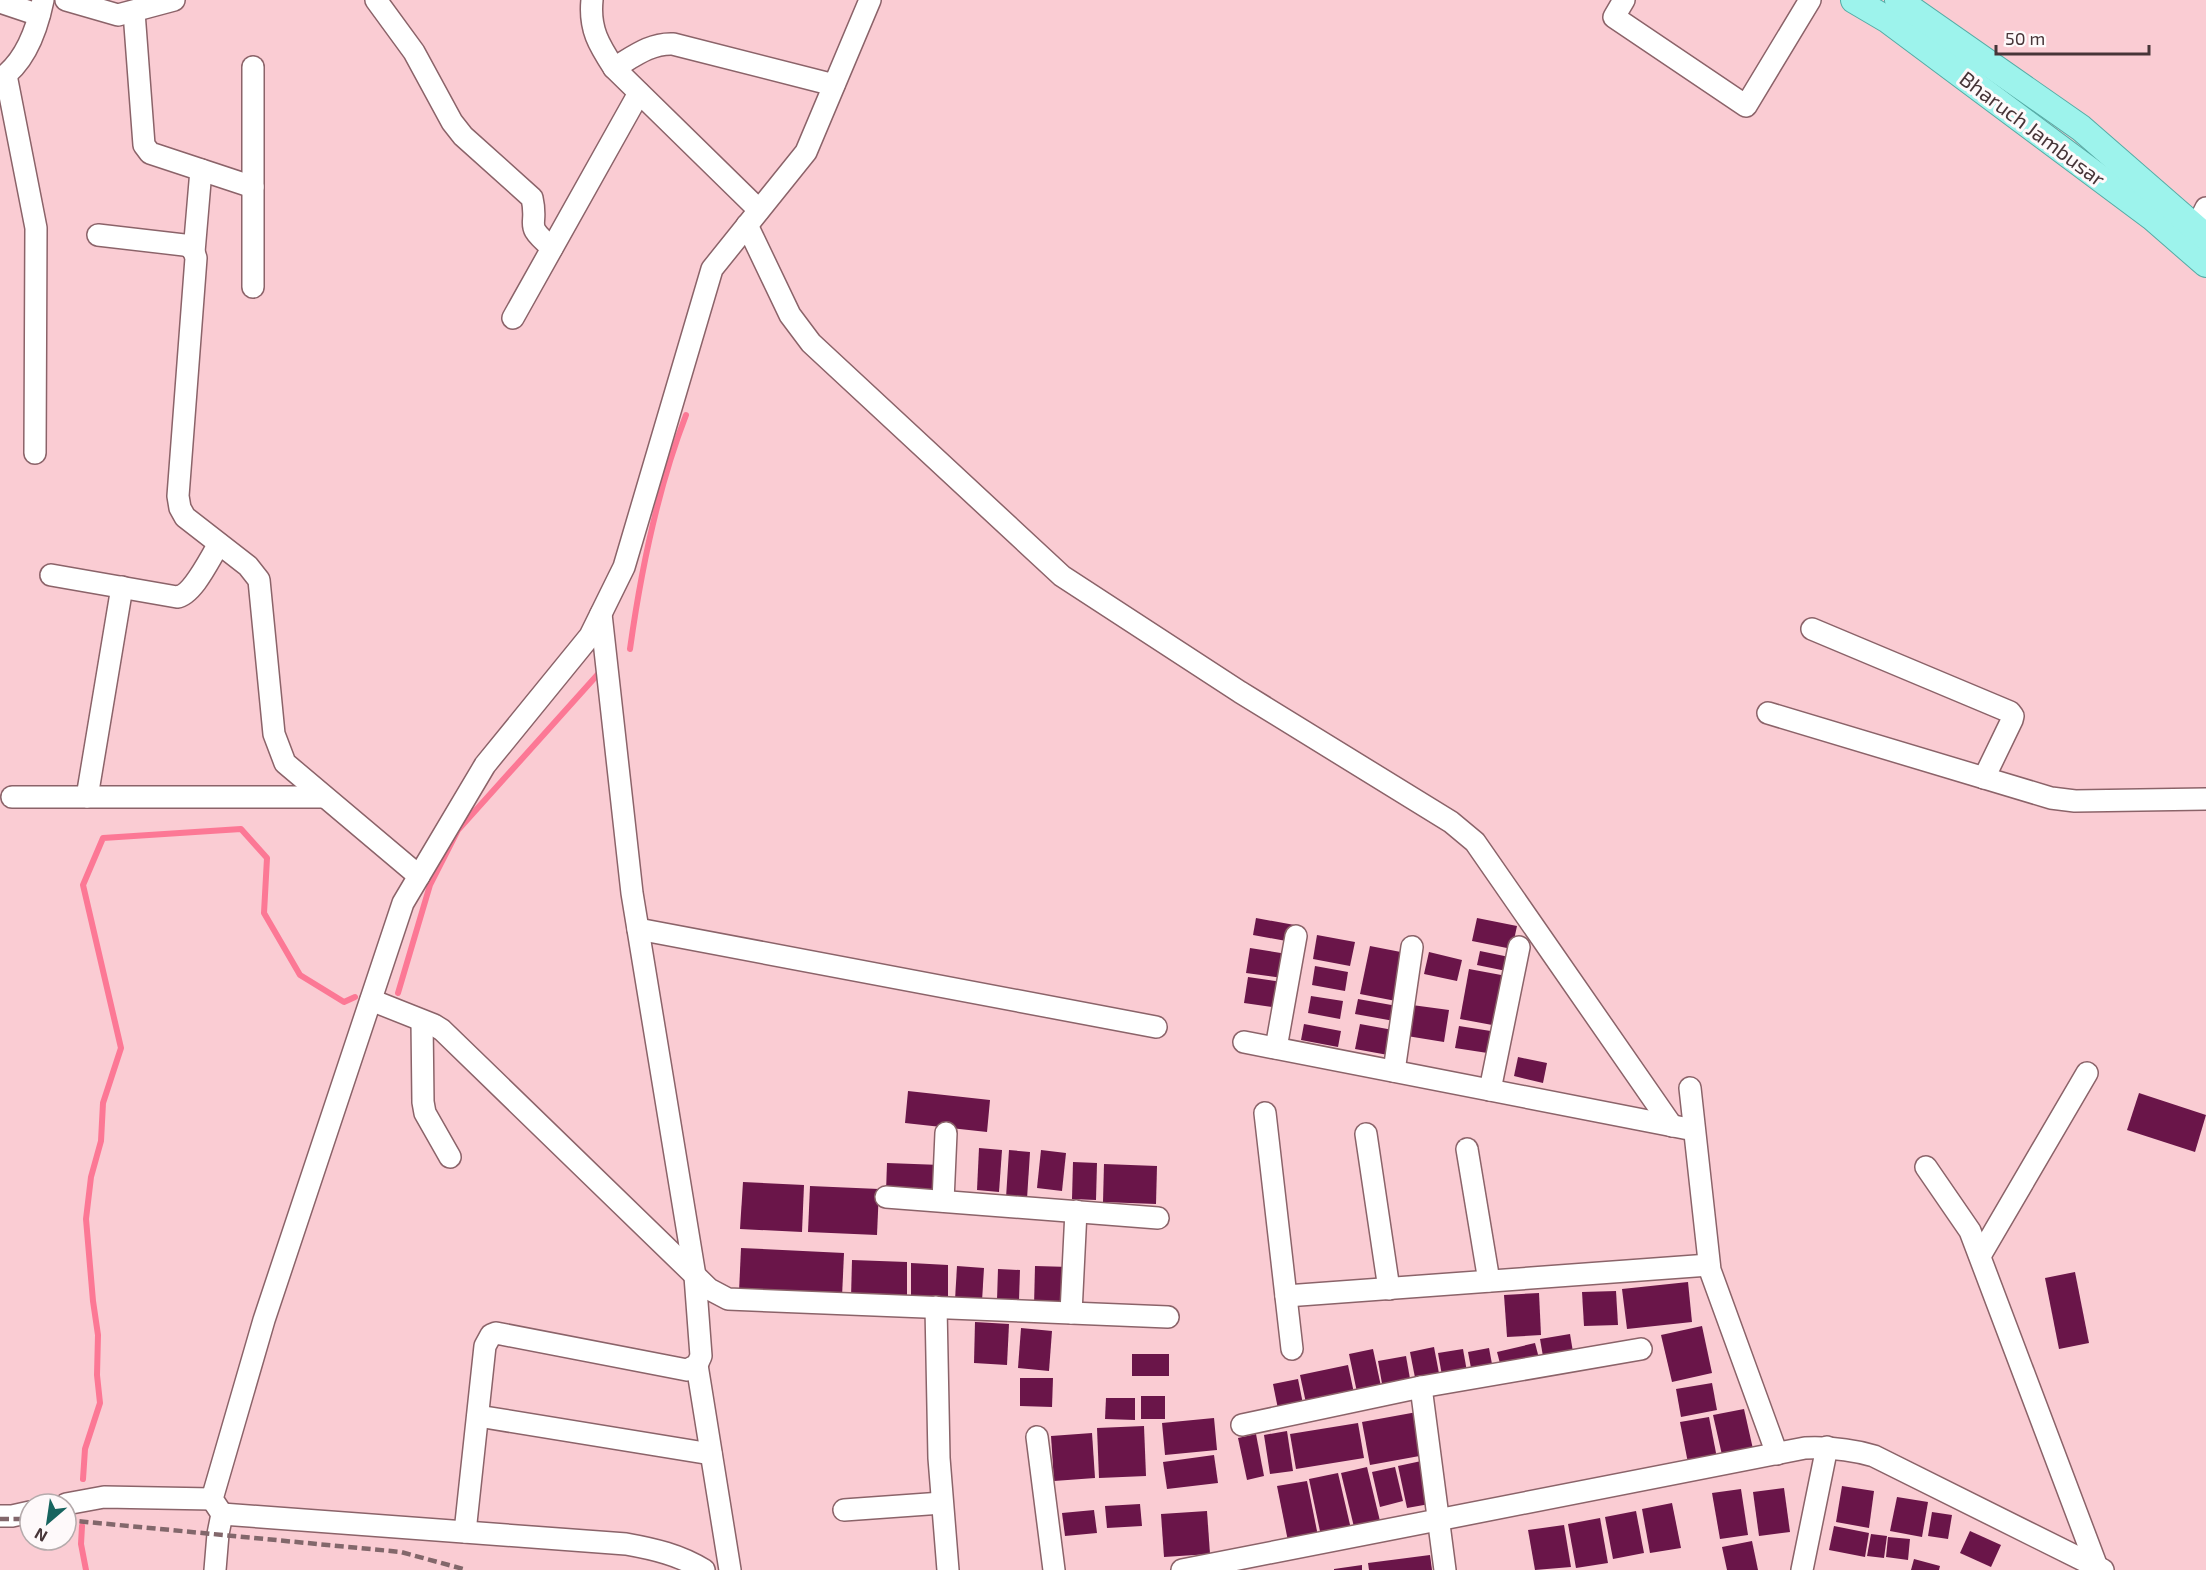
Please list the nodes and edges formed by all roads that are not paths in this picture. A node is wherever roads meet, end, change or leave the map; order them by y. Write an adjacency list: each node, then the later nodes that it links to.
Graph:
1 (66, 0): 12 (street)
2 (174, 0): 12 (street)
3 (376, 0): 23 (street)
4 (592, 0): 14 (street)
5 (870, 0): 16 (street)
6 (1624, 0): 7 (street)
7 (1810, 0)
8 (1854, 0): 25 (main road, Bharuch Jambusar)
9 (1898, 0): 21 (main road, Bharuch Jambusar)
10 (0, 2): 11 (street)
11 (41, 8): 15 (street)
12 (134, 12): 18 (street)
13 (253, 67): 19 (street)
14 (614, 68): 16 (street); 17 (street)
15 (3, 77): 28 (street)
16 (834, 85): 20 (street)
17 (639, 93): 20 (street); 23 (street)
18 (201, 170): 19 (street); 24 (street)
19 (253, 187): 26 (street)
20 (753, 217): 32 (street); 55 (street)
21 (2203, 224)
22 (98, 235): 24 (street)
23 (552, 248): 27 (street)
24 (194, 252): 29 (street)
25 (2206, 264)
26 (253, 287)
27 (513, 318)
28 (35, 453)
29 (219, 544): 31 (street); 38 (street)
30 (51, 575): 31 (street)
31 (122, 587): 37 (street)
32 (601, 614): 40 (street); 41 (street)
33 (1812, 629): 35 (street)
34 (1768, 713): 35 (street)
35 (1984, 778): 39 (street)
36 (12, 797): 37 (street)
37 (87, 797): 38 (street)
38 (323, 797): 40 (street)
39 (2206, 798)
40 (419, 876): 45 (street)
41 (638, 929): 47 (street); 68 (street)
42 (1296, 936): 49 (street)
43 (1412, 947): 50 (street)
44 (1520, 947): 53 (street)
45 (371, 1000): 46 (street); 87 (street)
46 (422, 1021): 60 (street); 68 (street)
47 (1156, 1027)
48 (1244, 1042): 49 (street)
49 (1276, 1048): 50 (street)
50 (1394, 1071): 53 (street)
51 (2086, 1073): 66 (street)
52 (1690, 1088): 56 (street)
53 (1490, 1090): 55 (street)
54 (1265, 1113): 71 (street)
55 (1672, 1126): 56 (street)
56 (1694, 1130): 67 (street)
57 (946, 1132): 63 (street)
58 (1366, 1134): 70 (street)
59 (1467, 1149): 69 (street)
60 (450, 1157)
61 (1926, 1167): 66 (street)
62 (886, 1197): 63 (street)
63 (943, 1201): 64 (street)
64 (1076, 1211): 65 (street); 73 (street)
65 (1158, 1218)
66 (1980, 1256): 93 (street)
67 (1709, 1264): 69 (street); 84 (street)
68 (695, 1276): 72 (street); 77 (street)
69 (1489, 1281): 70 (street)
70 (1389, 1289): 71 (street)
71 (1286, 1296): 75 (street)
72 (936, 1307): 73 (street); 86 (street)
73 (1071, 1313): 74 (street)
74 (1168, 1317)
75 (1292, 1349)
76 (1641, 1349): 78 (street)
77 (697, 1365): 79 (street); 83 (street)
78 (1421, 1387): 80 (street); 91 (street)
79 (478, 1416): 83 (street); 92 (street)
80 (1242, 1425)
81 (1037, 1437): 98 (street)
82 (1827, 1447): 84 (street); 93 (street); 101 (street)
83 (711, 1454): 96 (street)
84 (1777, 1454): 91 (street)
85 (78, 1502): 87 (street)
86 (942, 1503): 88 (street); 97 (street)
87 (217, 1507): 92 (street); 94 (street)
88 (844, 1510)
89 (0, 1515): 90 (street)
90 (18, 1515)
91 (1439, 1521): 99 (street); 100 (street)
92 (465, 1532): 95 (street)
93 (2100, 1569)
94 (215, 1570)
95 (704, 1570)
96 (730, 1570)
97 (948, 1570)
98 (1054, 1570)
99 (1182, 1570)
100 (1445, 1570)
101 (1802, 1570)

